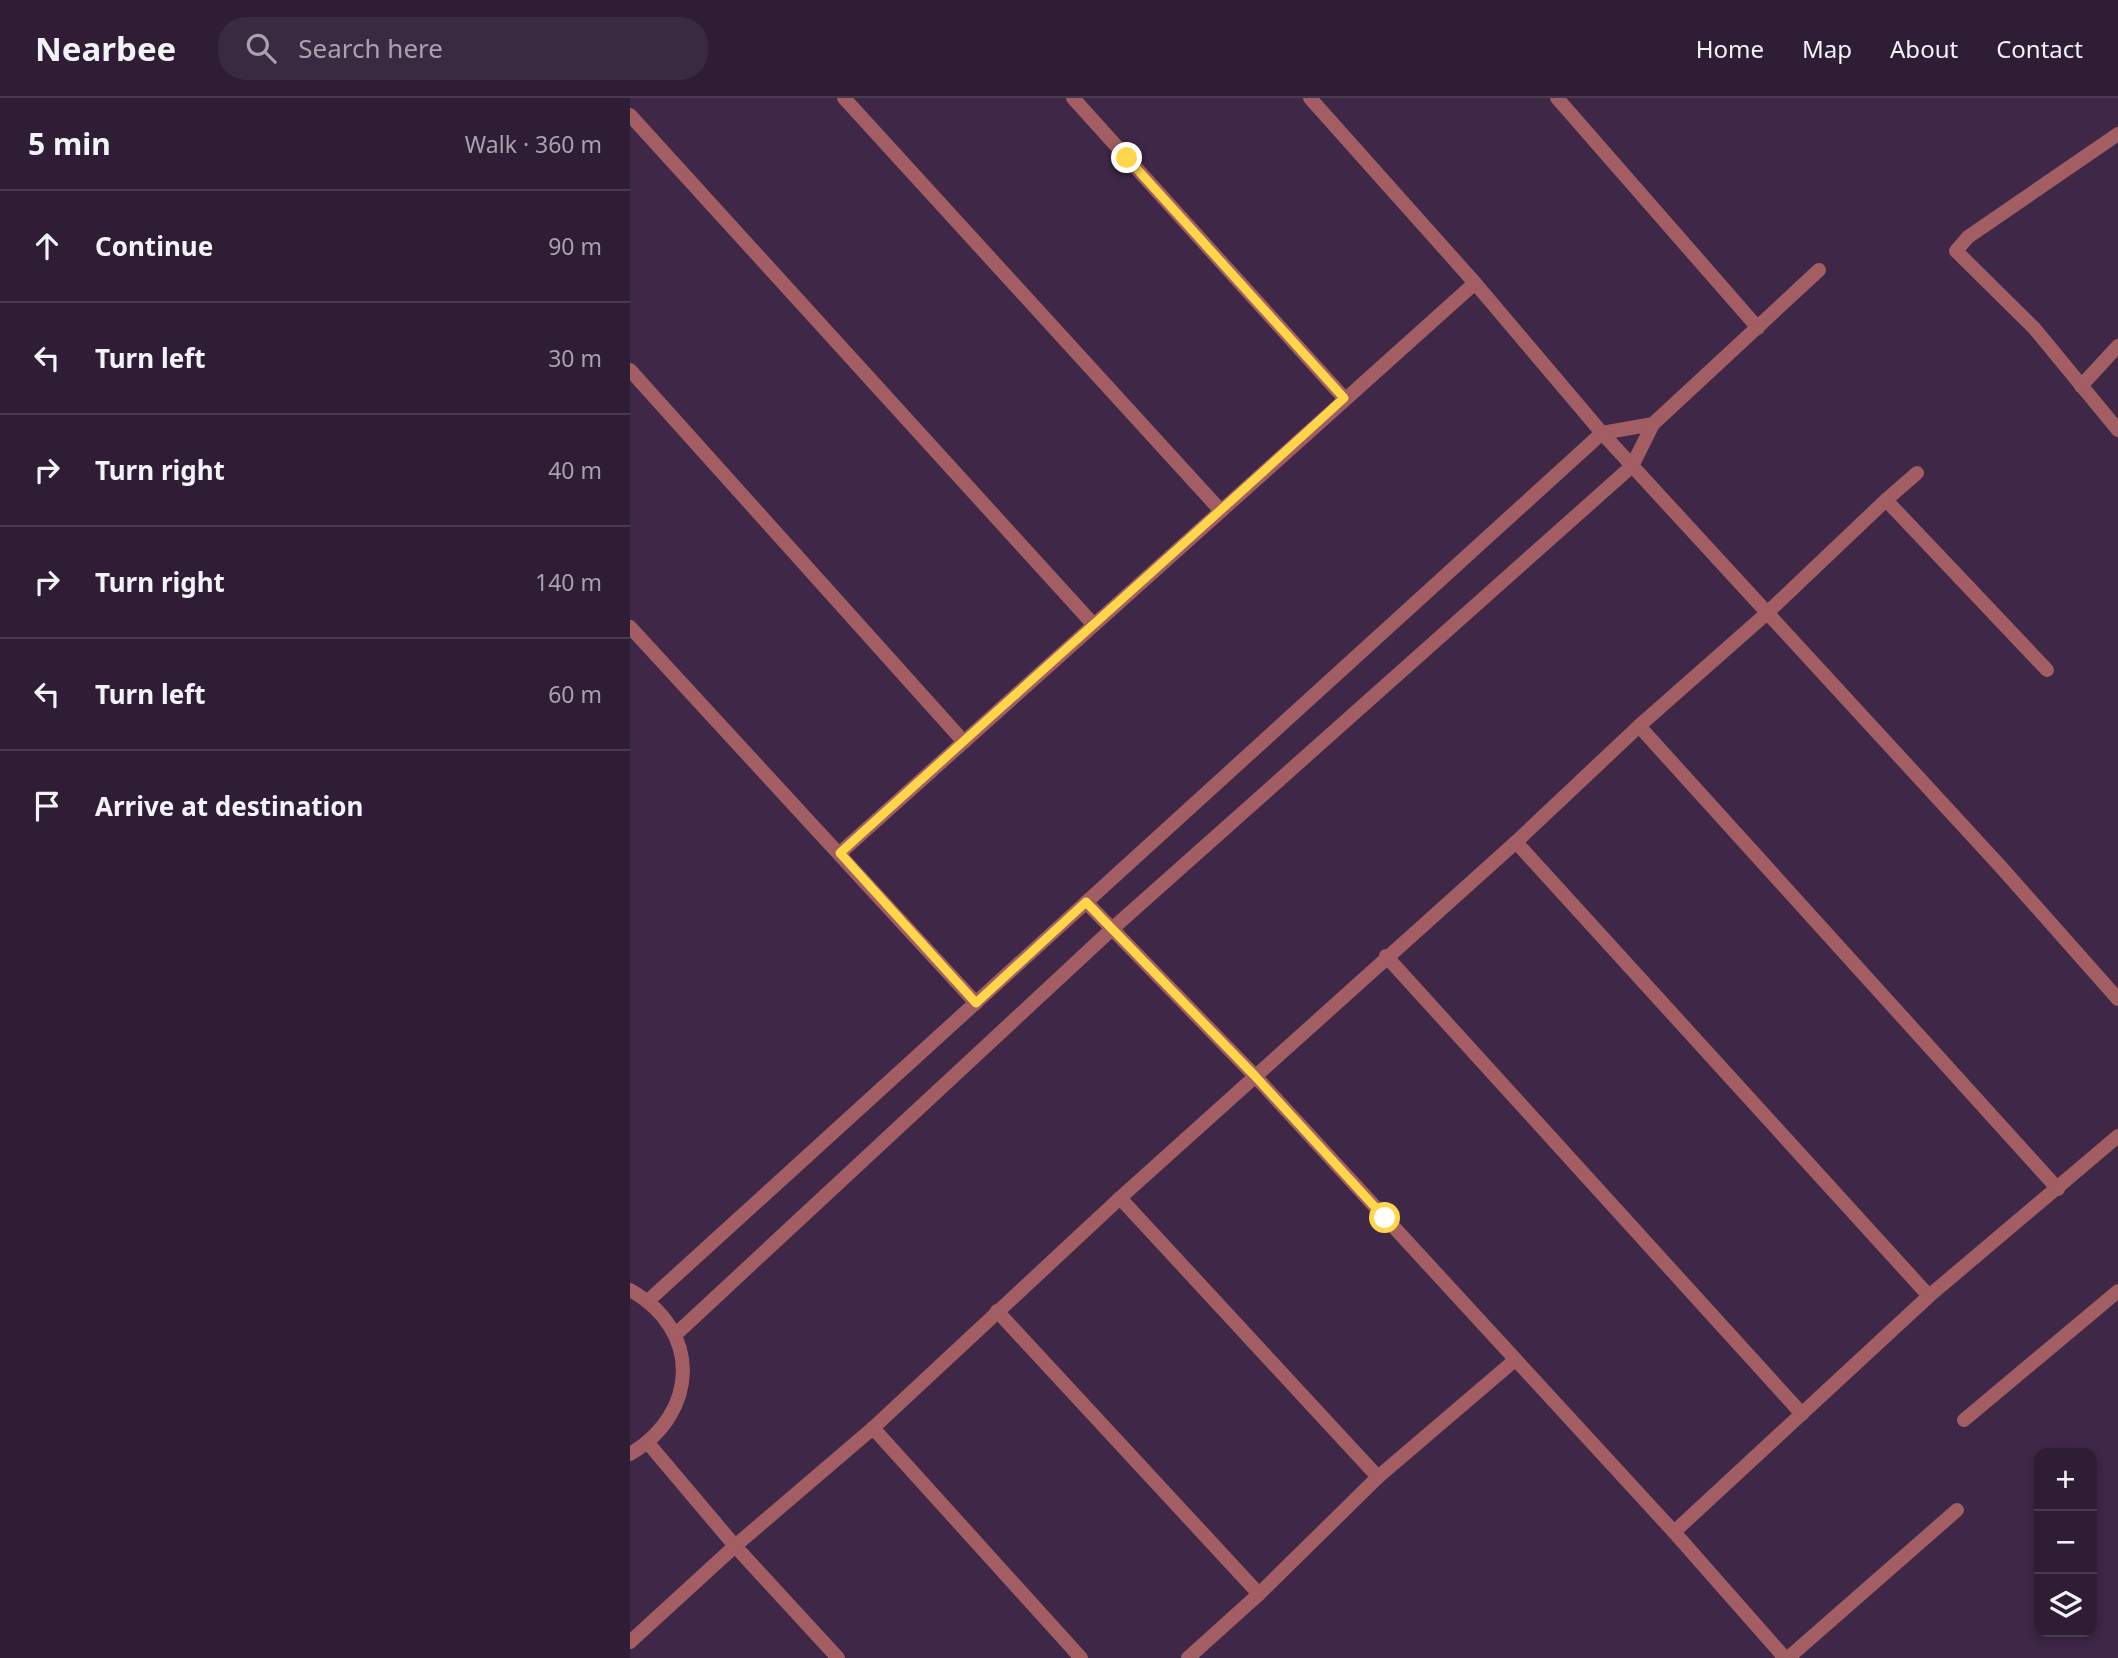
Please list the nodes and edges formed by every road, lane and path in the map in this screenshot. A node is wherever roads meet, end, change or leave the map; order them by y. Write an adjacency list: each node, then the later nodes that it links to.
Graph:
1 (844, 98): 20 (street)
2 (1073, 98): 13 (street)
3 (1310, 98): 8 (street)
4 (1558, 98): 9 (street)
5 (630, 116): 22 (street)
6 (2118, 134): 12 (street)
7 (1819, 270): 9 (street)
8 (1475, 283): 13 (street); 16 (street)
9 (1758, 328): 14 (street)
10 (2118, 346): 12 (street)
11 (630, 370): 26 (street)
12 (2081, 386): 15 (street)
13 (1344, 398): 20 (street)
14 (1653, 424): 16 (street); 17 (street)
15 (2118, 430)
16 (1602, 433): 17 (street); 29 (street)
17 (1632, 466): 21 (street); 30 (street)
18 (1917, 473): 19 (street)
19 (1886, 500): 21 (street); 24 (street)
20 (1221, 511): 22 (street)
21 (1766, 614): 25 (street); 32 (street)
22 (1093, 624): 26 (street)
23 (630, 626): 28 (street)
24 (2047, 670)
25 (1639, 726): 27 (street); 36 (street)
26 (964, 742): 28 (street)
27 (1516, 842): 31 (street); 40 (street)
28 (840, 853): 33 (street)
29 (1086, 902): 30 (street); 33 (street)
30 (1112, 929): 34 (street); 43 (street)
31 (1387, 956): 34 (street); 45 (street)
32 (2118, 999)
33 (976, 1003): 41 (street)
34 (1255, 1076): 37 (street); 44 (street)
35 (2118, 1136): 36 (street)
36 (2058, 1189): 40 (street)
37 (1120, 1198): 42 (street); 50 (street)
38 (630, 1290): 41 (street)
39 (2118, 1291): 46 (street)
40 (1929, 1296): 45 (street)
41 (649, 1300): 43 (street)
42 (997, 1311): 47 (street); 54 (street)
43 (676, 1335): 48 (street)
44 (1515, 1360): 50 (street); 52 (street)
45 (1802, 1414): 52 (street)
46 (1964, 1420)
47 (873, 1428): 53 (street); 57 (street)
48 (648, 1443): 49 (street); 53 (street)
49 (630, 1454)
50 (1378, 1477): 54 (street)
51 (1957, 1510): 59 (street)
52 (1674, 1532): 59 (street)
53 (735, 1546): 55 (street); 56 (street)
54 (1259, 1594): 58 (street)
55 (630, 1642)
56 (838, 1658)
57 (1081, 1658)
58 (1188, 1658)
59 (1787, 1658)

